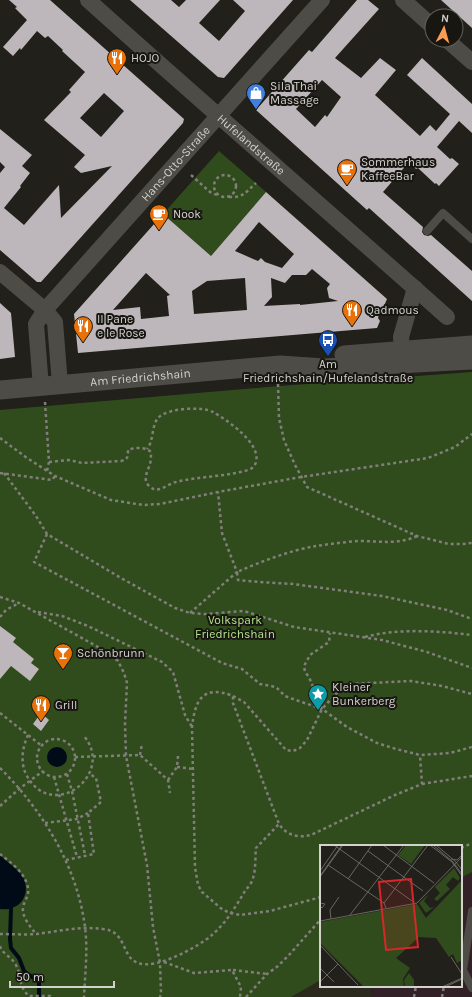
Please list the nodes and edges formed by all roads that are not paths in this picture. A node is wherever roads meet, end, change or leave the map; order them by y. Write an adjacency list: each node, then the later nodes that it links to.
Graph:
1 (88, 0): 7 (street, Hufelandstraße)
2 (322, 0): 7 (street, Hans-Otto-Straße)
3 (403, 0): 4 (street)
4 (424, 19)
5 (456, 48): 6 (street)
6 (472, 62)
7 (218, 116): 11 (street, Hufelandstraße); 12 (street, Hans-Otto-Straße)
8 (427, 231): 9 (lane)
9 (472, 239)
10 (0, 272): 12 (street)
11 (415, 288): 13 (street, Hufelandstraße); 15 (street)
12 (45, 310): 18 (street); 20 (street, Hans-Otto-Straße)
13 (447, 317)
14 (472, 345): 15 (street, Am Friedrichshain)
15 (402, 350): 17 (street, Am Friedrichshain)
16 (472, 360): 17 (street, Am Friedrichshain)
17 (280, 365): 18 (street, Am Friedrichshain)
18 (60, 385): 20 (street, Am Friedrichshain)
19 (0, 390): 20 (street, Am Friedrichshain)
20 (43, 395)
21 (472, 911): 22 (lane)
22 (472, 988)

